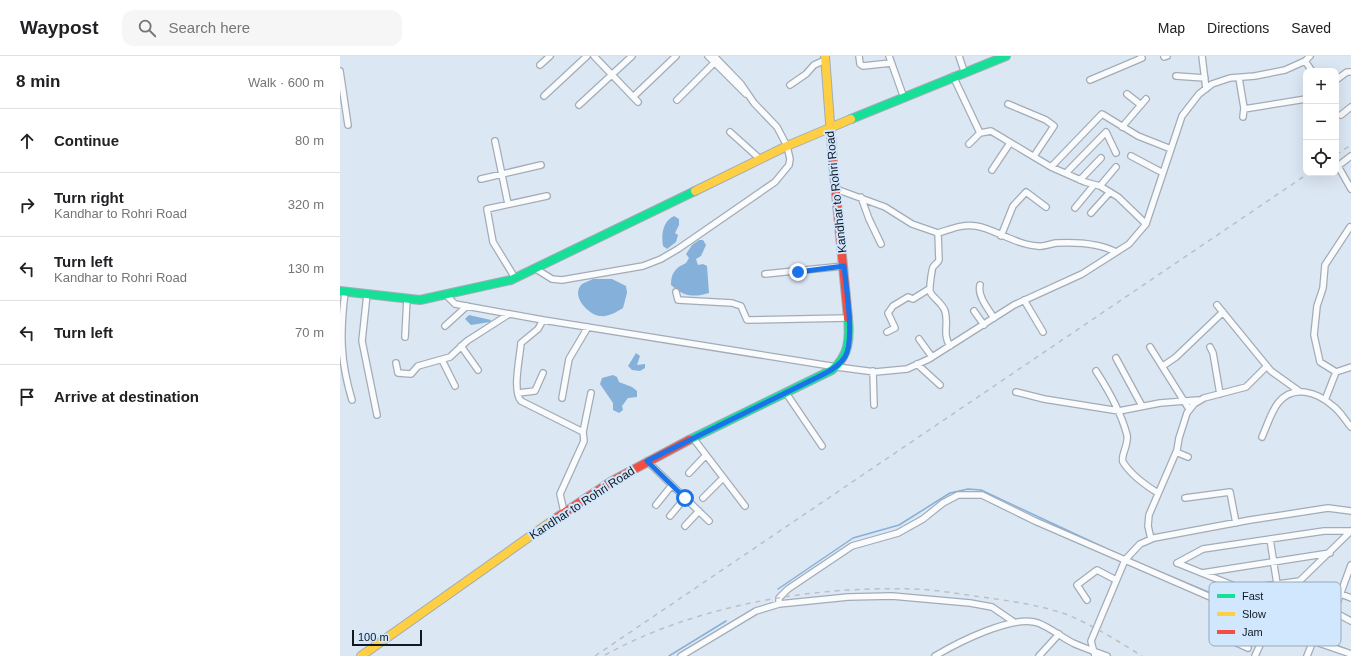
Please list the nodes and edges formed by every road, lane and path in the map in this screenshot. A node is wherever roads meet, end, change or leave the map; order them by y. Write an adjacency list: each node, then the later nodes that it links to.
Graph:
1 (550, 56): 19 (street)
2 (587, 56): 34 (street)
3 (594, 56): 24 (street)
4 (632, 56): 24 (street)
5 (676, 56): 35 (street)
6 (708, 56): 16 (street)
7 (859, 56): 18 (street)
8 (889, 56): 18 (street)
9 (959, 56): 22 (street)
10 (1006, 56): 15 (street)
11 (1141, 56): 30 (street)
12 (1202, 56): 27 (street)
13 (1310, 56): 17 (street)
14 (825, 58): 31 (street); 49 (street, Kandhar to Rohri Road)
15 (988, 59): 22 (street)
16 (716, 60): 39 (street); 56 (street)
17 (1305, 61): 20 (street); 28 (street)
18 (891, 64): 36 (street)
19 (540, 65)
20 (1310, 68)
21 (340, 71): 48 (street)
22 (964, 71): 25 (street)
23 (1351, 72): 29 (street)
24 (612, 75): 35 (street); 43 (street)
25 (953, 76): 36 (street); 52 (street)
26 (1176, 76): 27 (street)
27 (1205, 78): 32 (street)
28 (1239, 78): 32 (street); 45 (street)
29 (1339, 78)
30 (1090, 80)
31 (790, 85)
32 (1206, 89): 57 (street)
33 (1126, 94): 42 (street)
34 (544, 96)
35 (633, 97): 40 (street)
36 (904, 98): 49 (street)
37 (1146, 99): 42 (street)
38 (1303, 99): 45 (street)
39 (677, 100)
40 (638, 102)
41 (1008, 104): 59 (street)
42 (1141, 104): 50 (street)
43 (579, 105)
44 (1351, 107): 46 (street)
45 (1244, 109): 47 (street)
46 (1341, 115)
47 (1243, 117)
48 (348, 125)
49 (830, 127): 56 (street); 74 (street, Kandhar to Rohri Road)
50 (1122, 127): 57 (street); 65 (street)
51 (730, 132): 63 (street)
52 (980, 133): 54 (street); 55 (street)
53 (495, 141): 70 (street)
54 (1010, 143): 59 (street); 67 (street)
55 (969, 144)
56 (787, 146): 63 (street); 90 (street)
57 (1171, 148): 69 (street)
58 (1116, 153): 68 (street)
59 (1034, 156): 65 (street)
60 (1131, 156): 69 (street)
61 (1351, 156): 75 (street)
62 (1101, 158): 72 (street)
63 (760, 159): 90 (street)
64 (540, 165): 70 (street)
65 (1051, 167): 68 (street)
66 (1116, 167): 73 (street)
67 (992, 170)
68 (1066, 173): 72 (street)
69 (1163, 173): 83 (street)
70 (502, 174): 71 (street); 79 (street)
71 (481, 179)
72 (1080, 180): 73 (street)
73 (1097, 186): 76 (street); 81 (street)
74 (836, 189): 78 (street); 89 (street, Kandhar to Rohri Road)
75 (1351, 189)
76 (1110, 192): 82 (street); 83 (street)
77 (547, 196): 79 (street)
78 (861, 197): 85 (street); 87 (street)
79 (508, 204): 92 (street)
80 (1046, 207): 86 (street)
81 (1075, 208)
82 (1091, 213)
83 (1146, 224): 88 (street)
84 (1350, 227): 135 (street)
85 (938, 233): 86 (street); 94 (street)
86 (1001, 236): 88 (street)
87 (881, 244)
88 (1116, 252): 100 (street)
89 (844, 266): 91 (street); 107 (street, Kandhar to Rohri Road)
90 (536, 269): 92 (street)
91 (765, 274)
92 (515, 278): 98 (street)
93 (980, 285): 108 (street)
94 (929, 289): 113 (street); 119 (street)
95 (342, 292): 97 (street); 104 (street)
96 (676, 292): 107 (street)
97 (367, 294): 99 (street); 154 (street)
98 (446, 295): 99 (street); 102 (street)
99 (407, 298): 116 (street)
100 (1024, 300): 108 (street); 114 (street)
101 (1217, 305): 105 (street)
102 (467, 306): 106 (street); 111 (street)
103 (974, 310): 110 (street)
104 (341, 311): 115 (street)
105 (1223, 312): 128 (street); 129 (street)
106 (509, 314): 109 (street); 118 (street)
107 (848, 318): 130 (street, Kandhar to Rohri Road)
108 (994, 318): 110 (street)
109 (543, 320): 112 (street); 141 (street)
110 (984, 325): 119 (street)
111 (445, 326)
112 (588, 327): 130 (street); 145 (street)
113 (887, 332)
114 (1043, 332)
115 (340, 337): 122 (street)
116 (405, 337)
117 (919, 339): 123 (street)
118 (461, 346): 125 (street); 132 (street)
119 (950, 346): 123 (street)
120 (1150, 347): 128 (street)
121 (1210, 347): 144 (street)
122 (341, 354): 146 (street)
123 (932, 357): 127 (street)
124 (1116, 358): 151 (street)
125 (442, 360): 126 (street); 138 (street)
126 (396, 363)
127 (917, 364): 133 (street); 137 (street)
128 (1163, 366): 147 (street)
129 (1266, 366): 139 (street); 144 (street)
130 (837, 367): 133 (street); 142 (street, Kandhar to Rohri Road)
131 (1351, 367): 135 (street)
132 (478, 370)
133 (873, 371): 150 (street)
134 (1096, 371): 153 (street)
135 (1336, 372): 149 (street)
136 (543, 373): 141 (street)
137 (940, 385)
138 (455, 386)
139 (1299, 391): 149 (street); 157 (street)
140 (1016, 392): 153 (street)
141 (518, 393): 156 (street)
142 (786, 393): 158 (street, Kandhar to Rohri Road); 159 (street)
143 (591, 394): 156 (street)
144 (1220, 394): 148 (street)
145 (562, 398)
146 (352, 400)
147 (1184, 400): 148 (street); 151 (street); 152 (street)
148 (1198, 400): 152 (street)
149 (1324, 400): 155 (street)
150 (874, 405)
151 (1142, 406): 153 (street)
152 (1189, 409): 160 (street)
153 (1119, 411): 167 (street)
154 (377, 415)
155 (1351, 427)
156 (583, 432): 175 (street)
157 (1262, 437)
158 (693, 438): 161 (street); 163 (street, Kandhar to Rohri Road)
159 (822, 446)
160 (1176, 452): 162 (street); 167 (street)
161 (706, 455): 164 (street); 165 (street)
162 (1188, 457)
163 (647, 461): 166 (street); 175 (street, Kandhar to Rohri Road)
164 (689, 472)
165 (723, 478): 169 (street); 172 (street)
166 (672, 485): 168 (street); 171 (street)
167 (1158, 493): 181 (street)
168 (685, 498): 173 (street); 176 (street)
169 (703, 498)
170 (1185, 498): 178 (street)
171 (656, 505)
172 (745, 506)
173 (699, 511): 177 (street); 179 (street)
174 (1351, 511): 178 (street)
175 (564, 512): 212 (street, Kandhar to Rohri Road)
176 (670, 516)
177 (709, 521)
178 (1236, 523): 181 (street)
179 (685, 526)
180 (1351, 531): 182 (street); 183 (street)
181 (1151, 539): 184 (street)
182 (1270, 539): 185 (street); 187 (street)
183 (1330, 553): 185 (street); 190 (street)
184 (1126, 558): 189 (street); 196 (street); 199 (street)
185 (1274, 562): 187 (street); 192 (street)
186 (1351, 565): 188 (street)
187 (1202, 573): 191 (street)
188 (1349, 575): 194 (street)
189 (1116, 580): 198 (street); 209 (street)
190 (1300, 581): 193 (street)
191 (1224, 582)
192 (1277, 582)
193 (1292, 582)
194 (1341, 592)
195 (1341, 594): 197 (street)
196 (1209, 596)
197 (1351, 598)
198 (1087, 600)
199 (779, 604): 202 (street); 213 (street)
200 (1341, 616): 201 (street)
201 (1351, 621)
202 (1014, 622): 203 (street); 211 (street)
203 (1059, 634): 209 (street); 214 (street)
204 (1244, 646): 208 (street)
205 (1260, 646): 216 (street)
206 (1310, 646): 217 (street)
207 (1336, 646): 210 (street)
208 (1248, 648)
209 (1094, 653): 215 (street)
210 (1351, 654)
211 (939, 655)
212 (361, 656)
213 (681, 656)
214 (1039, 656)
215 (1107, 656)
216 (1255, 656)
217 (1307, 656)

